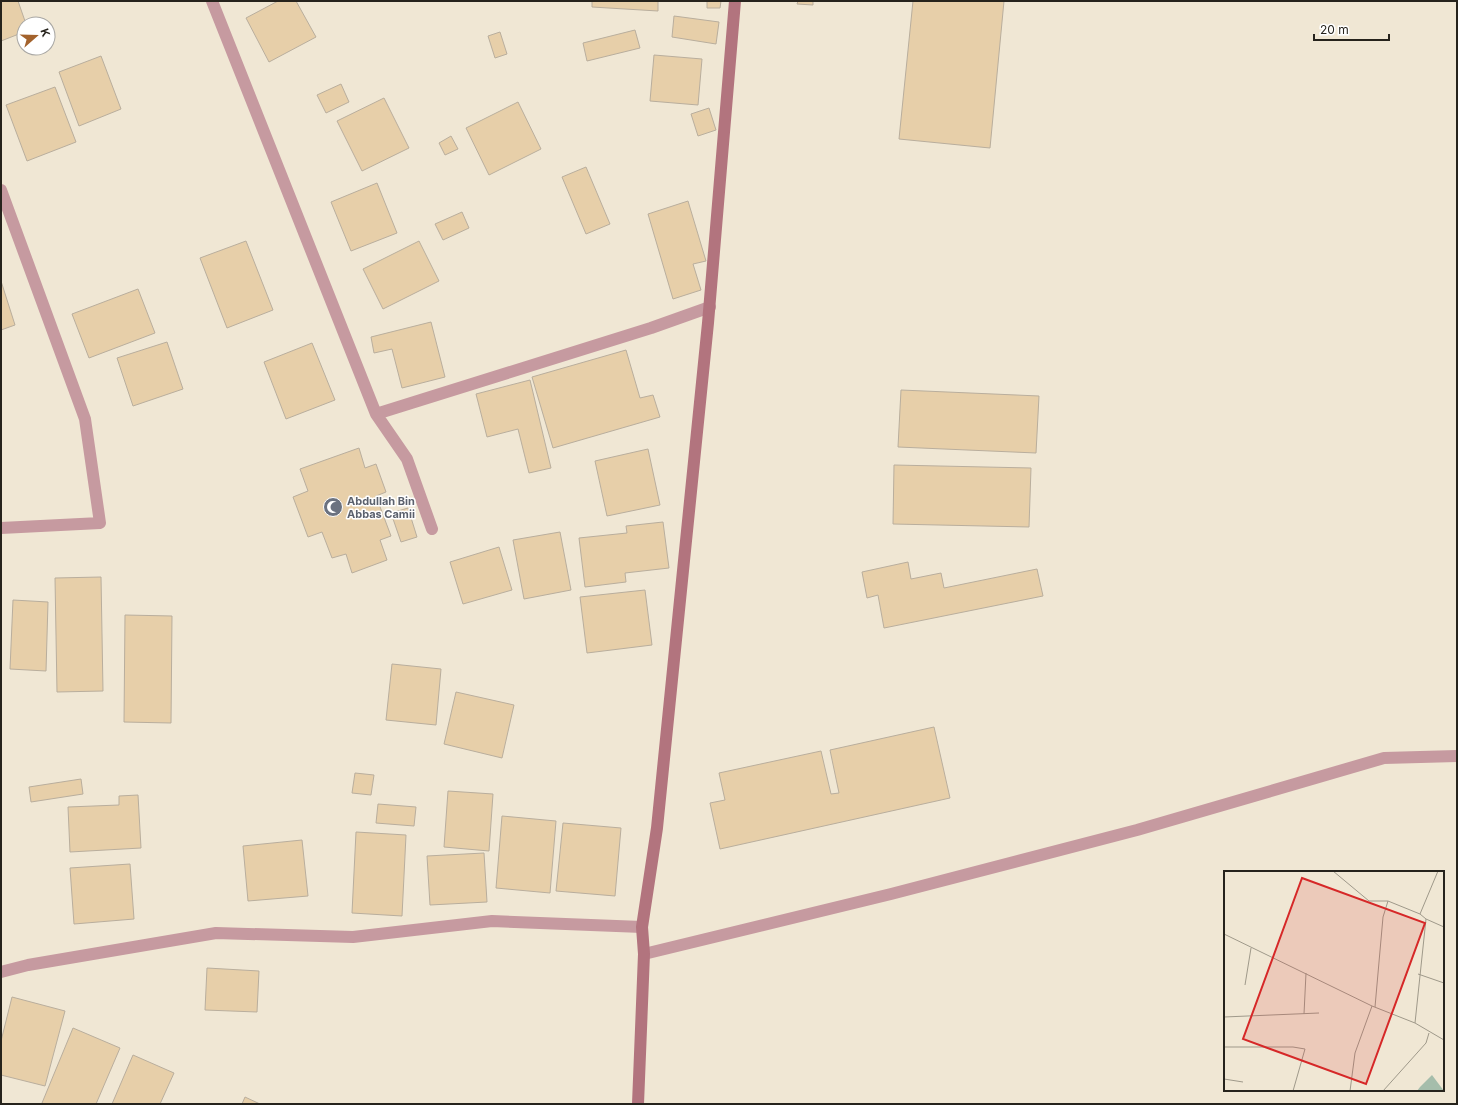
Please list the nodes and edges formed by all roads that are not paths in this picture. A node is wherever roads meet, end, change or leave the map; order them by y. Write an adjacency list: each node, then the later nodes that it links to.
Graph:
1 (212, 1): 5 (street)
2 (735, 1): 4 (street)
3 (1, 190): 6 (street)
4 (710, 307): 5 (street); 9 (street)
5 (376, 414): 7 (street)
6 (1, 528)
7 (432, 529)
8 (1457, 756): 10 (street)
9 (642, 927): 10 (street); 11 (street)
10 (644, 954): 12 (street)
11 (1, 972)
12 (638, 1104)

